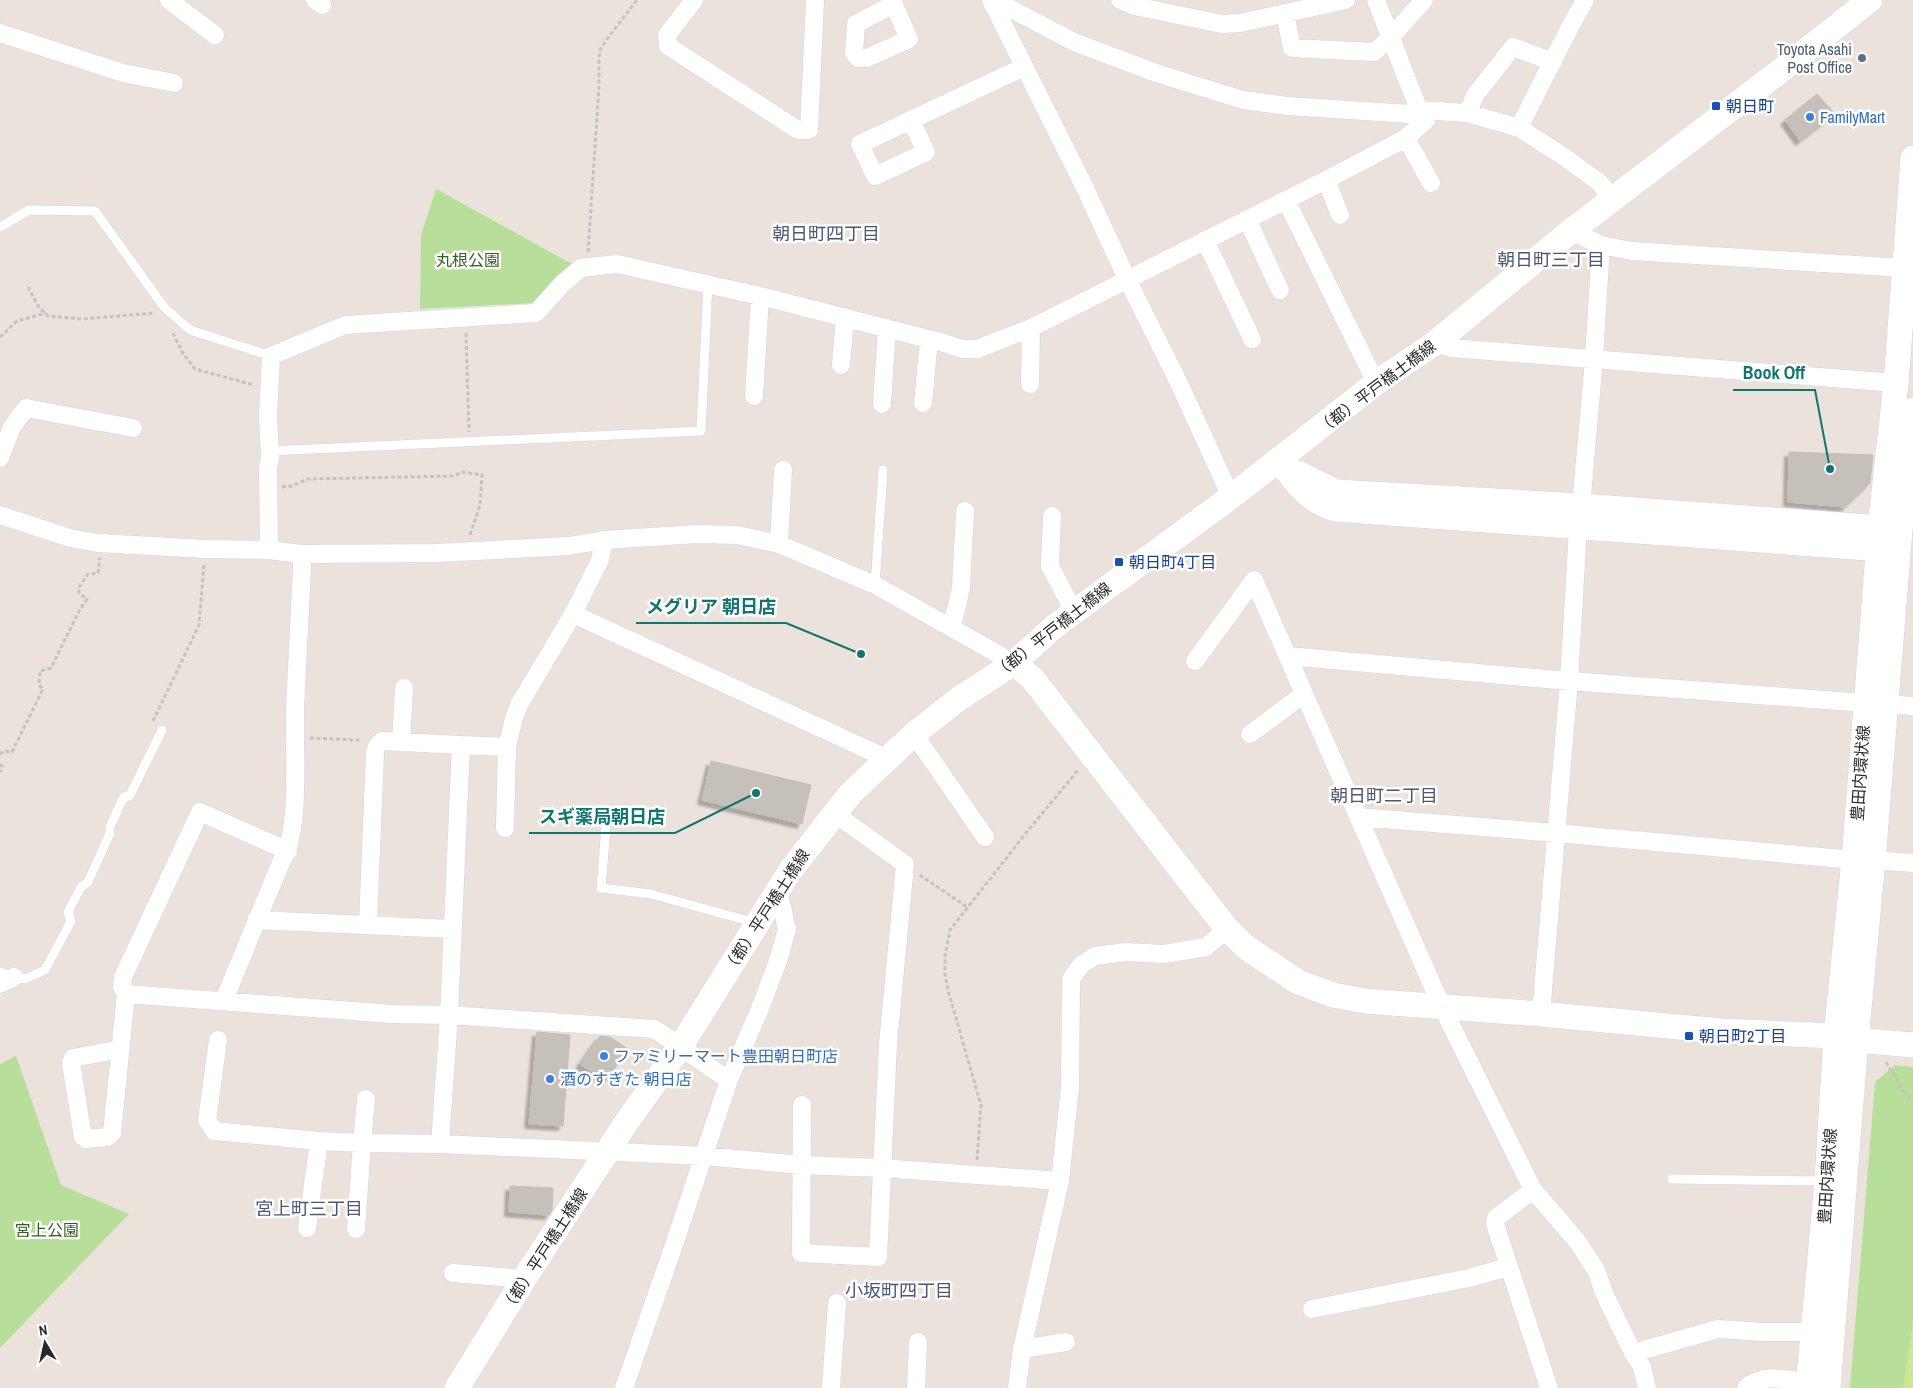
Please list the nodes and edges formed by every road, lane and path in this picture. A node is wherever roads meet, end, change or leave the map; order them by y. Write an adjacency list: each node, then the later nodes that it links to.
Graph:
1 (169, 0): 14 (street)
2 (637, 0): 35 (path)
3 (694, 0): 4 (street)
4 (815, 0)
5 (1120, 0): 12 (street)
6 (1346, 0): 12 (street)
7 (1376, 0): 15 (street)
8 (1424, 0): 15 (street)
9 (1585, 0): 16 (street)
10 (1870, 0): 27 (street, （都）平戸橋土橋線)
11 (994, 2): 17 (street); 19 (street)
12 (1285, 13): 15 (street)
13 (0, 33): 18 (street)
14 (215, 35)
15 (1390, 38): 19 (street)
16 (1553, 62): 20 (street); 22 (street)
17 (1024, 67): 21 (street); 37 (street)
18 (174, 83)
19 (1419, 110): 20 (street); 23 (street)
20 (1467, 113): 22 (street)
21 (912, 120)
22 (1519, 128): 27 (street)
23 (1406, 138): 25 (street); 26 (street)
24 (1913, 158): 36 (street, 豊田内環状線)
25 (1326, 180): 28 (street); 29 (street)
26 (1431, 183)
27 (1612, 199): 32 (street, （都）平戸橋土橋線)
28 (1286, 200): 30 (street); 56 (street)
29 (1340, 215)
30 (1246, 219): 33 (street); 40 (street)
31 (0, 227): 53 (lane)
32 (1570, 231): 34 (street); 52 (street, （都）平戸橋土橋線)
33 (1206, 240): 37 (street); 51 (street)
34 (1601, 245): 36 (street); 54 (street)
35 (588, 266): 38 (street); 44 (street)
36 (1904, 268): 57 (street, 豊田内環状線)
37 (1127, 279): 48 (street); 72 (street)
38 (708, 284): 41 (street); 65 (lane)
39 (28, 287): 42 (path)
40 (1280, 290)
41 (760, 296): 45 (street); 60 (street)
42 (46, 313): 43 (path); 49 (path)
43 (162, 313)
44 (466, 317): 53 (street); 65 (path)
45 (844, 317): 47 (street); 55 (street)
46 (170, 326): 59 (path)
47 (887, 328): 50 (street); 62 (street)
48 (1031, 328): 50 (street); 58 (street)
49 (0, 337)
50 (929, 339): 61 (street)
51 (1252, 339)
52 (1435, 343): 54 (street); 56 (street, （都）平戸橋土橋線)
53 (271, 356): 59 (street)
54 (1594, 359): 57 (street); 76 (street)
55 (841, 365)
56 (1376, 383): 68 (street, （都）平戸橋土橋線)
57 (1896, 383): 78 (street, 豊田内環状線)
58 (1030, 384)
59 (269, 389): 66 (street)
60 (754, 396)
61 (923, 403)
62 (882, 404)
63 (1913, 410): 78 (street, 豊田内環状線)
64 (133, 428): 67 (street)
65 (469, 442): 66 (lane)
66 (270, 451): 71 (street)
67 (0, 458)
68 (1279, 460): 72 (street, （都）平戸橋土橋線); 76 (street)
69 (783, 470): 80 (street)
70 (883, 470): 85 (lane)
71 (269, 489): 82 (street); 83 (path)
72 (1231, 497): 86 (street, （都）平戸橋土橋線)
73 (965, 511): 88 (street)
74 (0, 515): 79 (street)
75 (1052, 516): 86 (street)
76 (1579, 517): 78 (street); 92 (street)
77 (604, 540): 80 (street); 83 (street); 87 (street)
78 (1897, 540): 95 (street, 豊田内環状線)
79 (98, 543): 81 (street); 106 (path)
80 (779, 544): 85 (street)
81 (205, 549): 82 (street); 97 (path)
82 (269, 550): 84 (street)
83 (464, 552): 84 (street)
84 (301, 554): 101 (street)
85 (875, 585): 88 (street)
86 (1074, 612): 91 (street, （都）平戸橋土橋線)
87 (573, 614): 105 (street); 107 (street)
88 (952, 628): 91 (street)
89 (1288, 656): 90 (street); 92 (street); 94 (street)
90 (1195, 660)
91 (1014, 662): 99 (street, （都）平戸橋土橋線); 127 (street)
92 (1569, 681): 95 (street); 115 (street)
93 (404, 688): 103 (street)
94 (1304, 694): 100 (street); 113 (street)
95 (1875, 703): 96 (street); 118 (street, 豊田内環状線)
96 (1913, 706)
97 (149, 730)
98 (162, 730): 128 (lane)
99 (914, 734): 107 (street, （都）平戸橋土橋線); 116 (street)
100 (1250, 734)
101 (296, 737): 102 (path); 117 (street)
102 (382, 741): 103 (street); 124 (street)
103 (400, 742): 104 (street)
104 (461, 745): 105 (street); 126 (street)
105 (507, 748): 114 (street)
106 (0, 754)
107 (888, 759): 111 (street, （都）平戸橋土橋線)
108 (0, 764): 110 (path)
109 (1084, 764): 122 (path)
110 (0, 772)
111 (834, 813): 120 (street); 121 (street, （都）平戸橋土橋線)
112 (607, 815): 125 (lane)
113 (1358, 817): 115 (street); 131 (street)
114 (505, 828)
115 (1556, 833): 118 (street); 132 (street)
116 (985, 837)
117 (288, 851): 123 (street); 129 (street)
118 (1863, 860): 119 (street); 134 (street, 豊田内環状線)
119 (1913, 863)
120 (905, 864): 122 (path); 149 (street)
121 (778, 890): 125 (street, （都）平戸橋土橋線); 139 (street)
122 (967, 908): 150 (path)
123 (256, 920): 124 (street); 130 (street)
124 (368, 924): 126 (street)
125 (757, 924): 137 (street, （都）平戸橋土橋線)
126 (452, 929): 133 (street)
127 (1226, 929): 131 (street); 152 (street)
128 (5, 978)
129 (126, 994): 130 (street); 138 (street)
130 (224, 1000): 133 (street)
131 (1442, 1007): 132 (street); 154 (street)
132 (1541, 1014): 134 (street)
133 (449, 1015): 137 (street); 145 (street)
134 (1855, 1039): 136 (street); 141 (path); 153 (street, 豊田内環状線); 167 (street, 豊田内環状線)
135 (218, 1040): 143 (street)
136 (1913, 1045)
137 (681, 1046): 139 (street); 146 (street, （都）平戸橋土橋線)
138 (120, 1050): 138 (street)
139 (729, 1080): 147 (street)
140 (366, 1099): 144 (street)
141 (1913, 1100)
142 (802, 1105): 148 (street)
143 (319, 1142): 144 (street); 155 (street)
144 (362, 1142): 145 (street); 156 (street)
145 (440, 1144): 146 (street)
146 (607, 1152): 147 (street); 159 (street, （都）平戸橋土橋線)
147 (704, 1156): 148 (street); 169 (street)
148 (801, 1165): 149 (street); 149 (street)
149 (881, 1168): 150 (street)
150 (976, 1176): 152 (street)
151 (1672, 1179): 153 (lane)
152 (1060, 1181): 165 (street)
153 (1827, 1181): 162 (street, 豊田内環状線)
154 (1533, 1190): 157 (street); 166 (street)
155 (308, 1228)
156 (356, 1229)
157 (1508, 1267): 161 (street); 173 (street)
158 (453, 1273): 159 (street)
159 (524, 1279): 168 (street, （都）平戸橋土橋線)
160 (837, 1303): 170 (street)
161 (1312, 1309)
162 (1814, 1332): 166 (street); 167 (street, 豊田内環状線)
163 (918, 1342): 171 (street)
164 (1066, 1342): 165 (street)
165 (1022, 1350): 172 (street)
166 (1633, 1353): 174 (street)
167 (1815, 1386): 175 (street)
168 (457, 1388)
169 (624, 1388)
170 (831, 1388)
171 (916, 1388)
172 (1017, 1388)
173 (1548, 1388)
174 (1647, 1388)
175 (1746, 1388)

